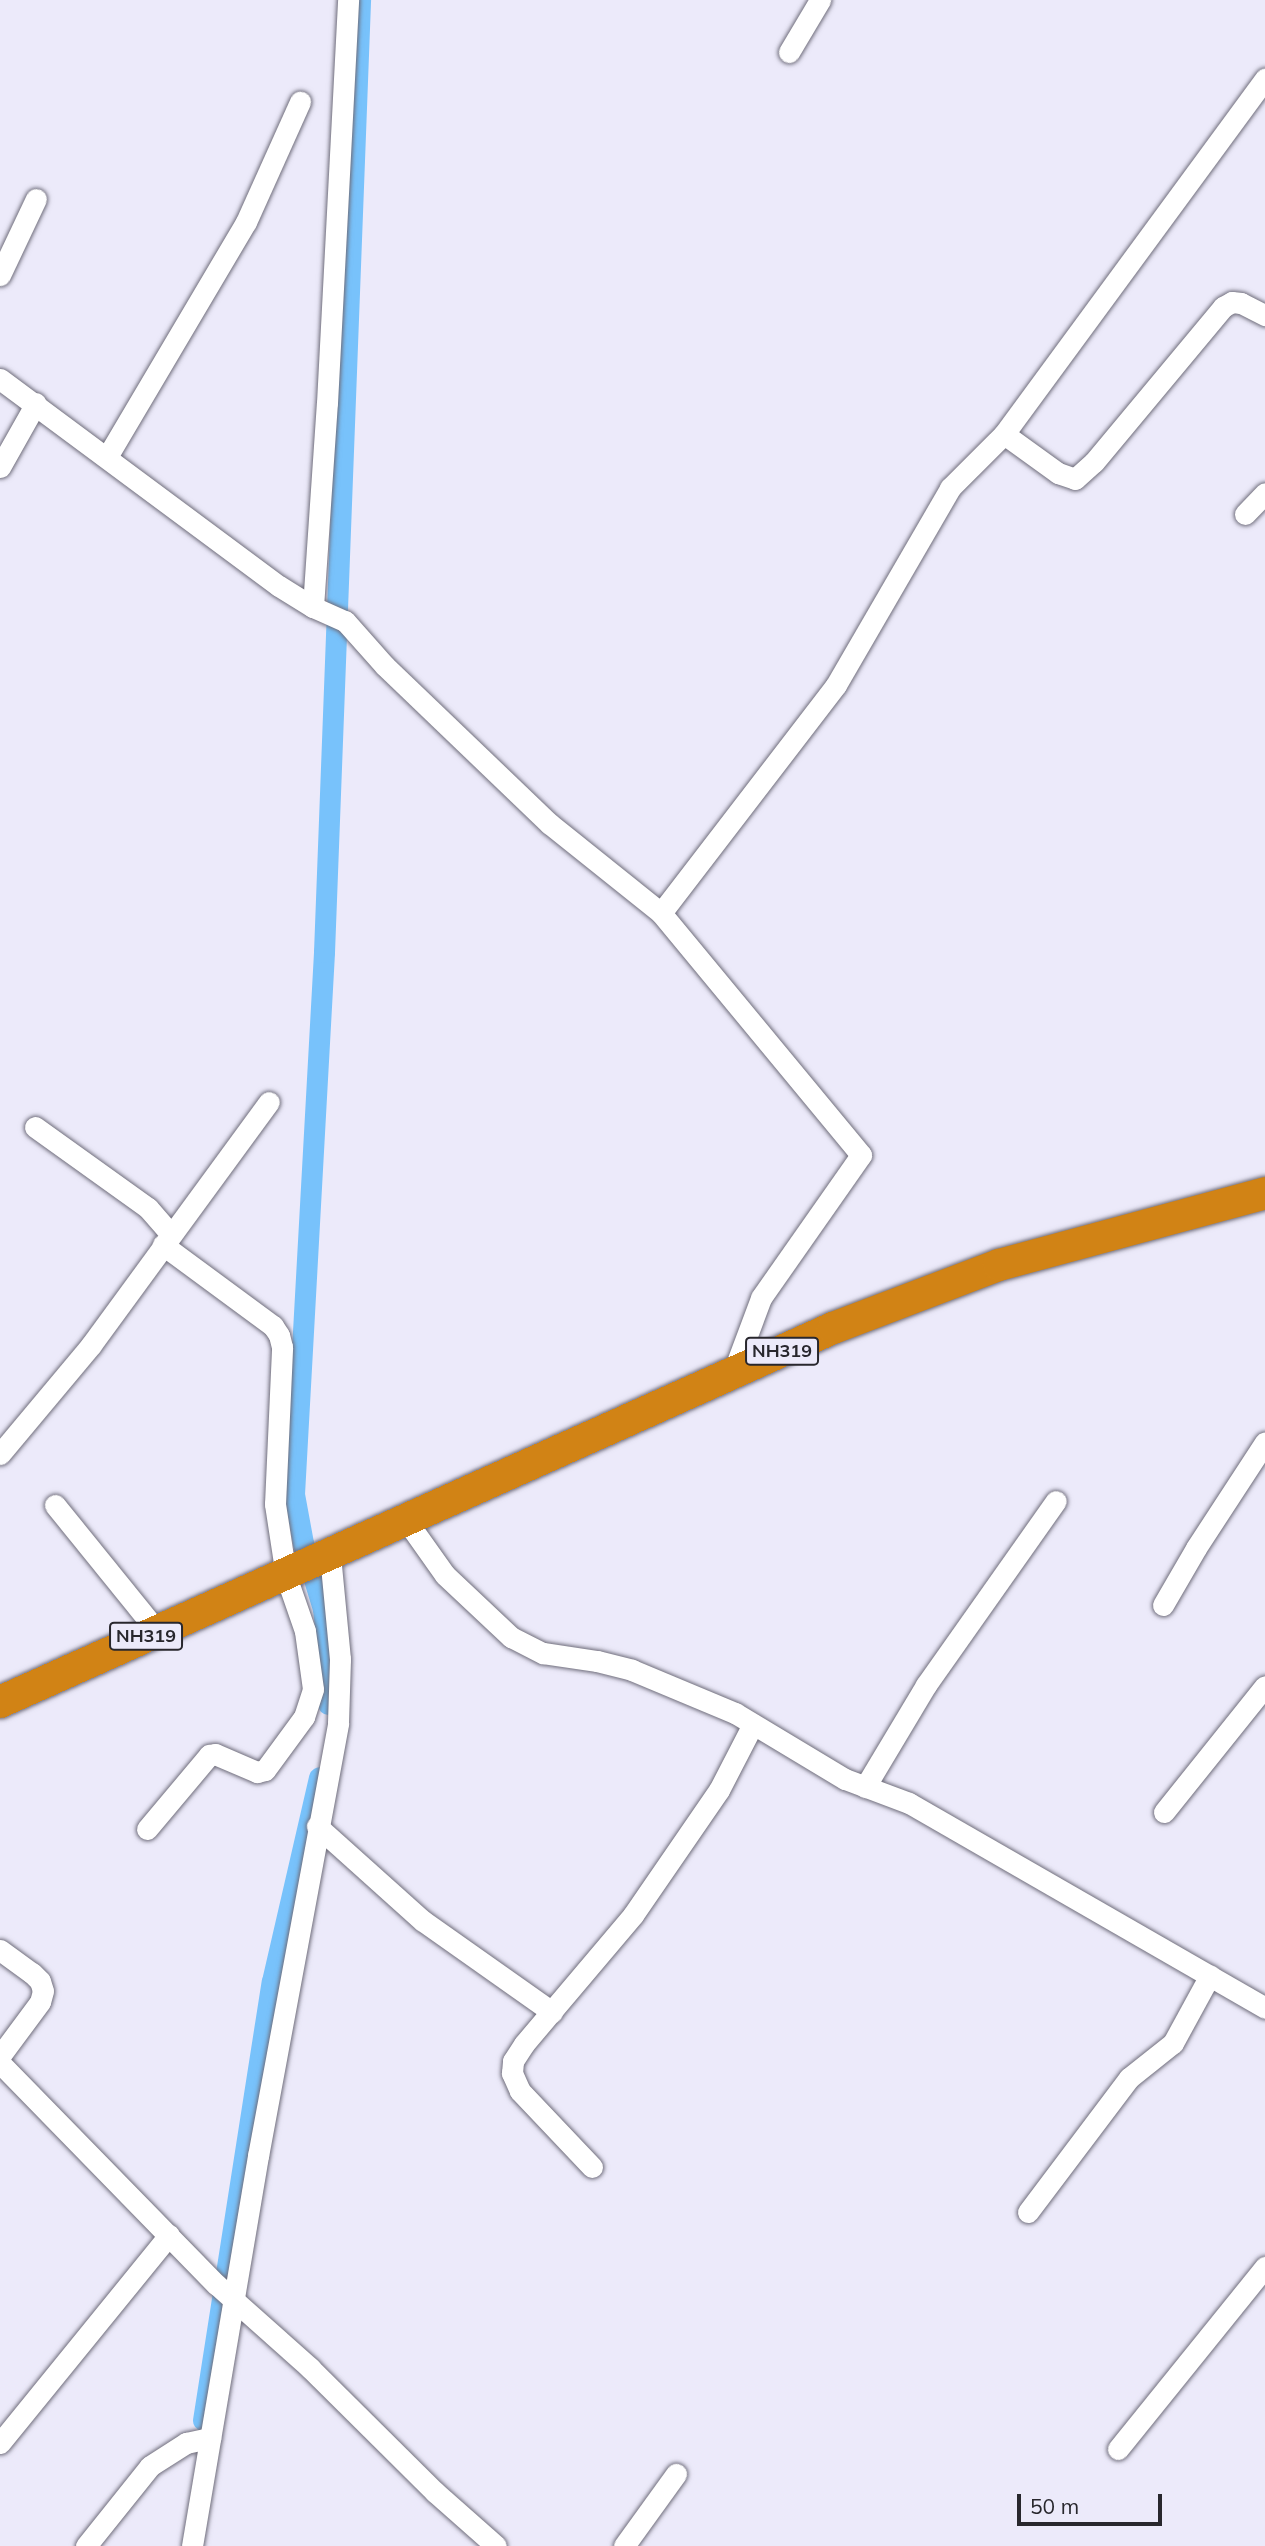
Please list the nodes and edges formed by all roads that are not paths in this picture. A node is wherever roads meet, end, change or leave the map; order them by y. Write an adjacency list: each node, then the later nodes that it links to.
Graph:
1 (348, 0): 16 (street)
2 (820, 0): 3 (street)
3 (789, 52)
4 (1265, 79): 11 (street)
5 (300, 102): 12 (street)
6 (36, 199): 7 (street)
7 (0, 275)
8 (1265, 315): 11 (street)
9 (0, 379): 10 (street)
10 (36, 403): 12 (street); 13 (street)
11 (1004, 434): 17 (street)
12 (107, 457): 16 (street)
13 (0, 467)
14 (1265, 493): 15 (street)
15 (1245, 514)
16 (318, 609): 17 (street)
17 (661, 913): 22 (street)
18 (269, 1102): 21 (street)
19 (35, 1127): 21 (street)
20 (1265, 1193): 22 (highway, NH319)
21 (167, 1239): 24 (street); 28 (street)
22 (733, 1373): 27 (highway, NH319)
23 (1265, 1442): 29 (street)
24 (0, 1454)
25 (1056, 1501): 34 (street)
26 (55, 1505): 30 (street)
27 (406, 1520): 28 (highway, NH319); 33 (street)
28 (307, 1566): 30 (highway, NH319); 36 (street); 37 (street)
29 (1163, 1605)
30 (157, 1631): 32 (highway, NH319)
31 (1265, 1686): 35 (street)
32 (0, 1702)
33 (753, 1724): 34 (street); 41 (street)
34 (864, 1787): 39 (street)
35 (1164, 1812)
36 (317, 1826): 41 (street); 48 (street)
37 (147, 1829)
38 (0, 1950): 42 (street)
39 (1210, 1975): 40 (street); 45 (street)
40 (1265, 2008)
41 (552, 2012): 44 (street)
42 (0, 2056)
43 (0, 2063): 46 (street)
44 (592, 2166)
45 (1028, 2212)
46 (169, 2235): 48 (street); 50 (street)
47 (1265, 2267): 51 (street)
48 (226, 2293): 49 (street); 53 (street)
49 (200, 2440): 54 (street); 55 (street)
50 (0, 2443)
51 (1118, 2449)
52 (676, 2474): 57 (street)
53 (473, 2538): 56 (street)
54 (86, 2546)
55 (192, 2546)
56 (496, 2546)
57 (624, 2546)

